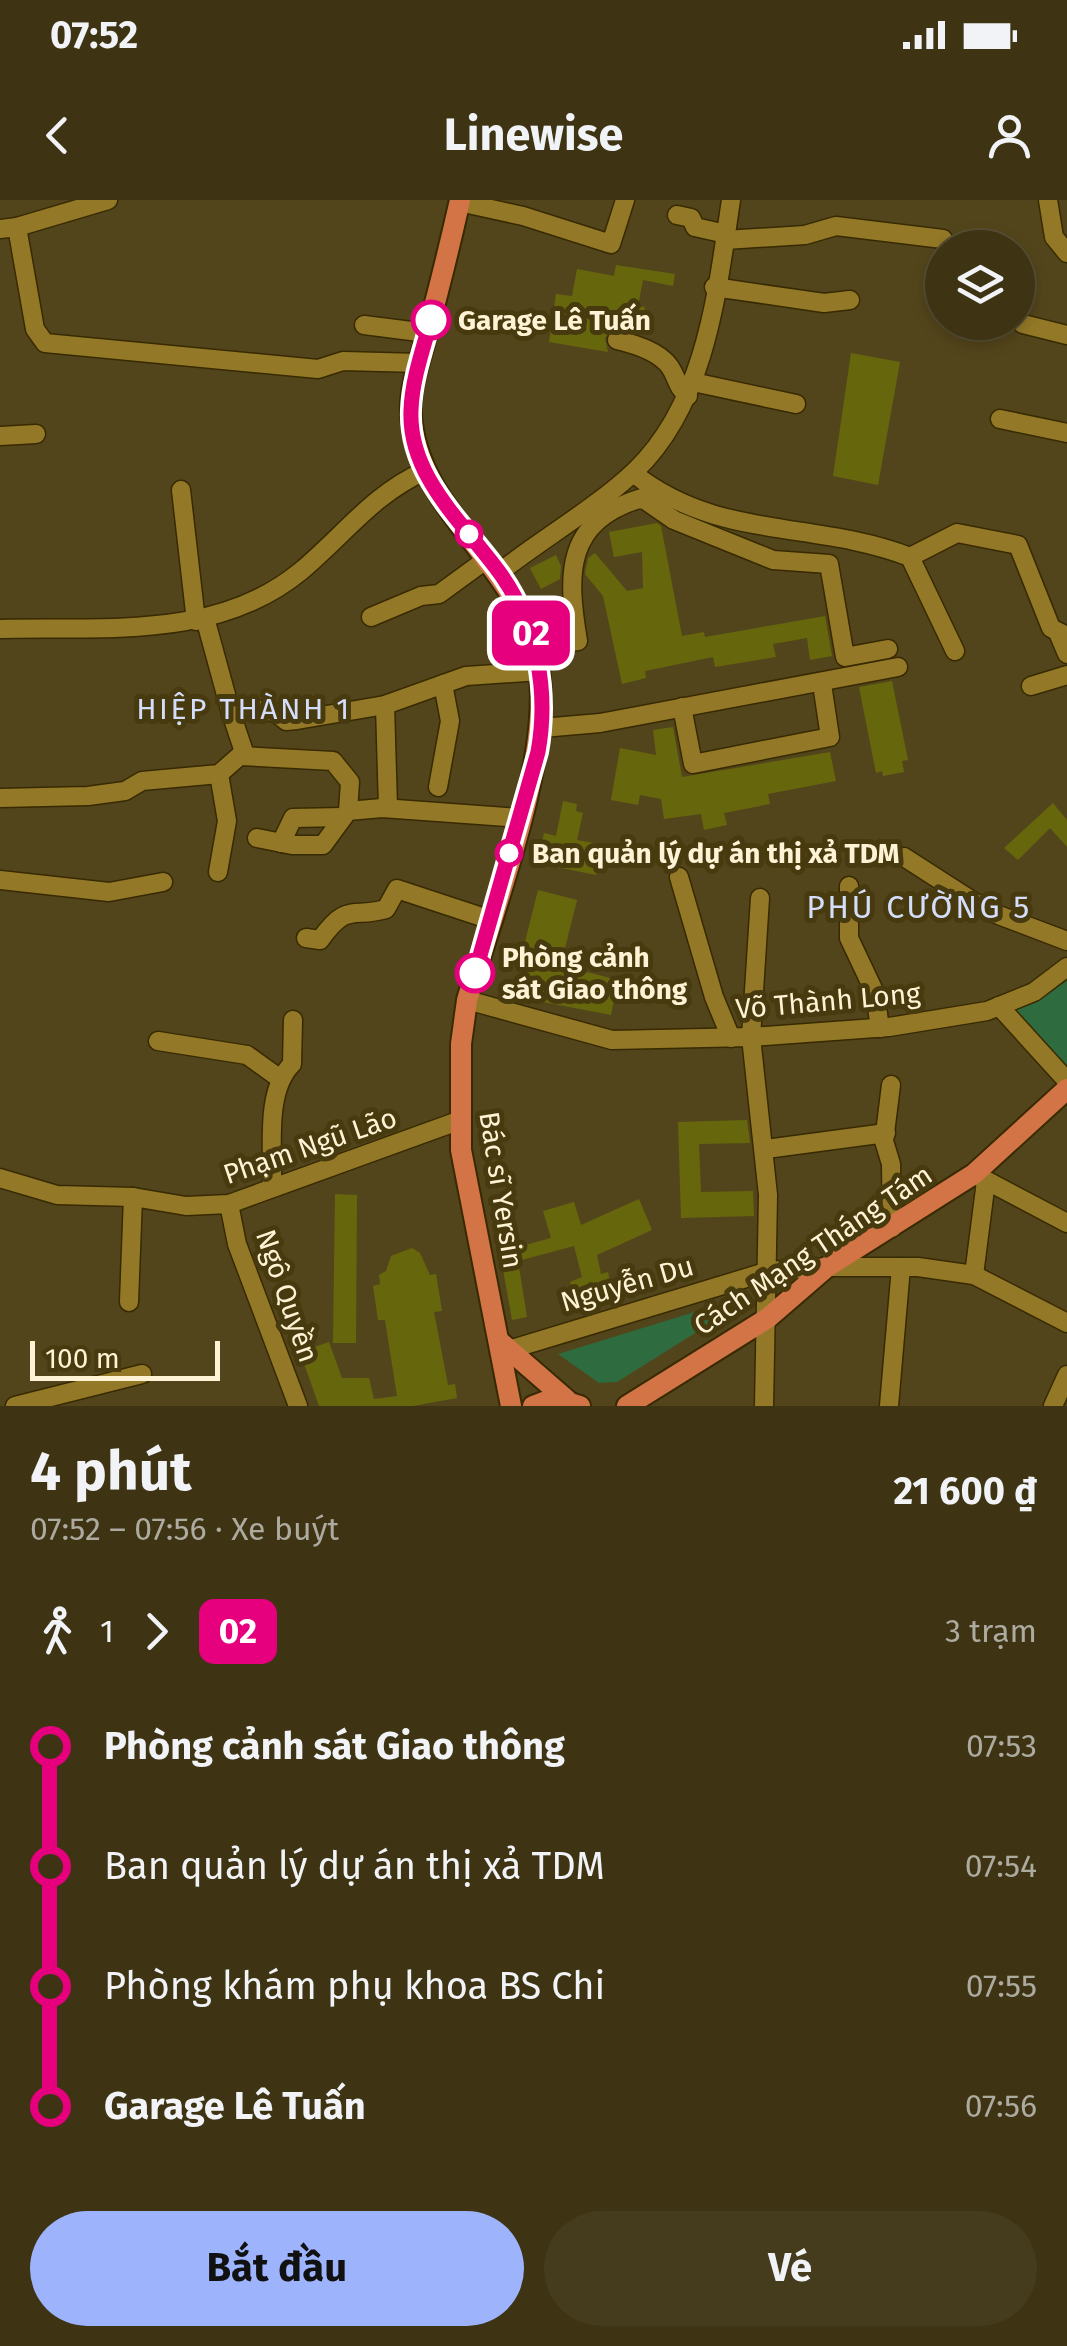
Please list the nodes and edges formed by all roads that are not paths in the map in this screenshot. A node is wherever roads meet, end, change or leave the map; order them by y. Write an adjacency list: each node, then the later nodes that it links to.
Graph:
1 (108, 200): 7 (street)
2 (625, 200): 5 (street)
3 (731, 200): 8 (street)
4 (1048, 200): 10 (street)
5 (460, 201): 15 (main road, Bác sĩ Yersin)
6 (677, 215): 8 (street)
7 (8, 228): 18 (street)
8 (725, 237): 9 (street); 11 (street)
9 (925, 237)
10 (1067, 253)
11 (714, 287): 12 (street); 19 (street)
12 (850, 300)
13 (364, 324): 15 (street)
14 (1035, 327): 16 (street)
15 (427, 333): 18 (main road, Bác sĩ Yersin)
16 (1067, 335)
17 (617, 340): 19 (street)
18 (419, 363): 25 (main road, Bác sĩ Yersin)
19 (690, 389): 20 (street); 26 (street)
20 (796, 404)
21 (1000, 419): 22 (street)
22 (1067, 433)
23 (36, 434): 24 (street)
24 (0, 436)
25 (424, 470): 29 (main road, Bác sĩ Yersin); 31 (street)
26 (633, 473): 28 (street); 29 (street)
27 (181, 490): 31 (street)
28 (910, 556): 33 (street); 36 (street)
29 (493, 566): 30 (street); 34 (main road, Bác sĩ Yersin)
30 (371, 617)
31 (200, 620): 32 (street); 46 (street)
32 (0, 629)
33 (1063, 636): 37 (street)
34 (535, 647): 35 (street); 39 (main road, Bác sĩ Yersin)
35 (888, 649)
36 (955, 651)
37 (1067, 654)
38 (898, 667): 42 (street)
39 (540, 672): 41 (street); 47 (main road, Bác sĩ Yersin)
40 (1067, 675): 43 (street)
41 (443, 684): 44 (street); 50 (street)
42 (822, 684): 45 (street); 45 (street)
43 (1031, 686)
44 (385, 705): 46 (street); 52 (street)
45 (682, 707): 47 (street)
46 (231, 713): 48 (street)
47 (542, 728): 54 (main road, Bác sĩ Yersin)
48 (241, 756): 49 (street); 53 (street)
49 (219, 774): 51 (street); 58 (street)
50 (438, 787)
51 (0, 798)
52 (388, 808): 53 (street); 54 (street)
53 (345, 814): 56 (street); 56 (street)
54 (520, 818): 64 (main road, Bác sĩ Yersin)
55 (257, 838): 56 (street)
56 (281, 843)
57 (904, 857): 66 (street)
58 (218, 872)
59 (679, 878): 72 (street)
60 (0, 880): 61 (street)
61 (163, 882)
62 (849, 886): 71 (street)
63 (760, 898): 73 (street)
64 (491, 920): 65 (street); 68 (main road, Bác sĩ Yersin)
65 (306, 938)
66 (1067, 941)
67 (1067, 967): 69 (street, Võ Thành Long)
68 (467, 1000): 72 (street, Võ Thành Long); 79 (main road, Bác sĩ Yersin)
69 (999, 1006): 71 (street, Võ Thành Long); 76 (street)
70 (292, 1020): 75 (street)
71 (880, 1028): 73 (street, Võ Thành Long)
72 (731, 1038): 73 (street, Võ Thành Long)
73 (751, 1038): 81 (street)
74 (158, 1041): 75 (street)
75 (279, 1078): 84 (street)
76 (1067, 1081)
77 (891, 1085): 80 (street)
78 (1067, 1089): 82 (main road, Cách Mạng Tháng Tám)
79 (458, 1121): 84 (street, Phạm Ngũ Lão); 96 (main road, Bác sĩ Yersin)
80 (886, 1133): 81 (street); 88 (street)
81 (766, 1149): 91 (street)
82 (980, 1177): 87 (street); 88 (main road, Cách Mạng Tháng Tám); 92 (street)
83 (0, 1178): 85 (street, Phạm Ngũ Lão)
84 (272, 1185): 86 (street, Phạm Ngũ Lão)
85 (133, 1197): 86 (street, Phạm Ngũ Lão); 93 (street)
86 (230, 1204): 101 (street, Ngô Quyền)
87 (1067, 1222)
88 (892, 1228): 89 (main road, Cách Mạng Tháng Tám)
89 (827, 1267): 90 (street, Nguyễn Du); 91 (street, Nguyễn Du); 94 (main road, Cách Mạng Tháng Tám)
90 (901, 1267): 92 (street, Nguyễn Du); 106 (street)
91 (769, 1271): 94 (street); 96 (street, Nguyễn Du)
92 (974, 1275): 95 (street)
93 (129, 1302)
94 (768, 1318): 104 (main road, Cách Mạng Tháng Tám); 105 (street)
95 (1067, 1323)
96 (503, 1348): 99 (main road); 102 (main road, Bác sĩ Yersin)
97 (142, 1374): 100 (street)
98 (1067, 1375): 107 (street)
99 (573, 1403): 103 (main road)
100 (15, 1406)
101 (298, 1406)
102 (512, 1406)
103 (533, 1406)
104 (627, 1406)
105 (764, 1406)
106 (889, 1406)
107 (1053, 1406)

